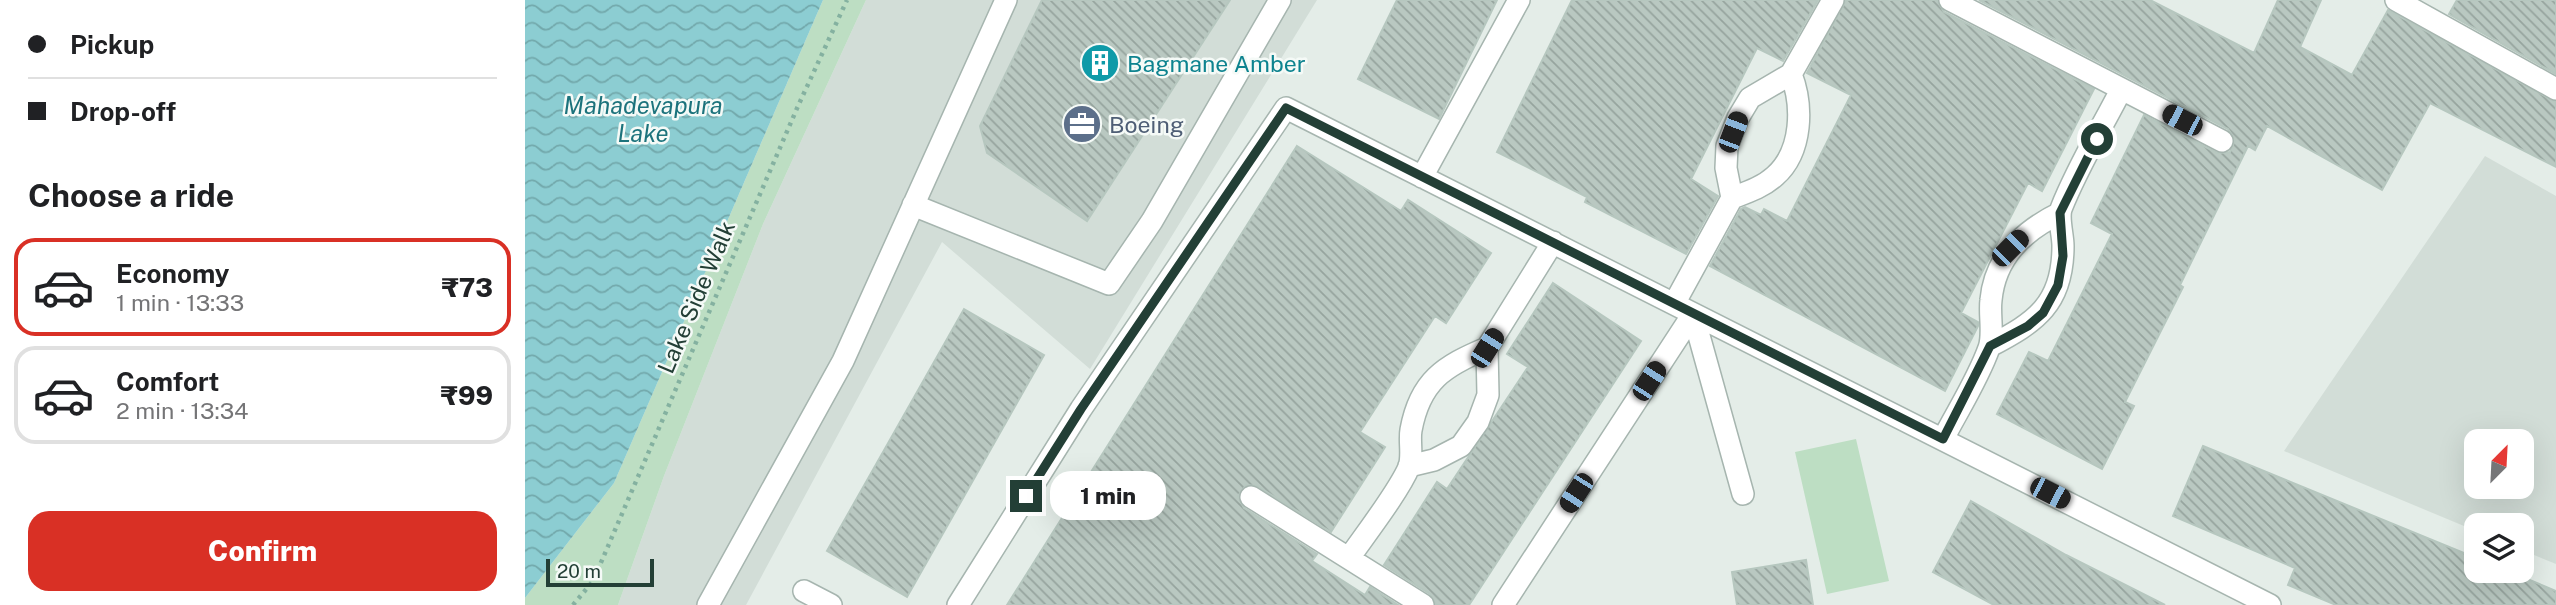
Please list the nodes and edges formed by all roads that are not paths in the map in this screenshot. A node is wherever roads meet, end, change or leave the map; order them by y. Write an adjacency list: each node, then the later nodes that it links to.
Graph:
1 (1006, 0): 13 (street)
2 (1280, 0): 13 (street)
3 (1519, 0): 11 (street)
4 (1833, 0): 7 (street)
5 (1950, 0): 9 (street)
6 (2396, 0): 8 (street)
7 (1791, 74): 12 (street); 12 (street)
8 (2556, 89)
9 (2121, 90): 10 (street); 14 (street)
10 (2222, 141)
11 (1422, 177): 15 (street); 28 (street)
12 (1732, 198): 16 (street)
13 (913, 205): 26 (street)
14 (2060, 213): 18 (street); 18 (street)
15 (1552, 242): 16 (street); 19 (street)
16 (1674, 304): 17 (street)
17 (1693, 314): 20 (street); 22 (street); 30 (street)
18 (1990, 346): 20 (street)
19 (1487, 348): 21 (street); 21 (street)
20 (1943, 439): 31 (street)
21 (1409, 466): 24 (street)
22 (1743, 494)
23 (1251, 497): 24 (street)
24 (1349, 558): 29 (street)
25 (804, 591): 27 (street)
26 (708, 605)
27 (831, 605)
28 (958, 605)
29 (1423, 605)
30 (1503, 605)
31 (2270, 605)

